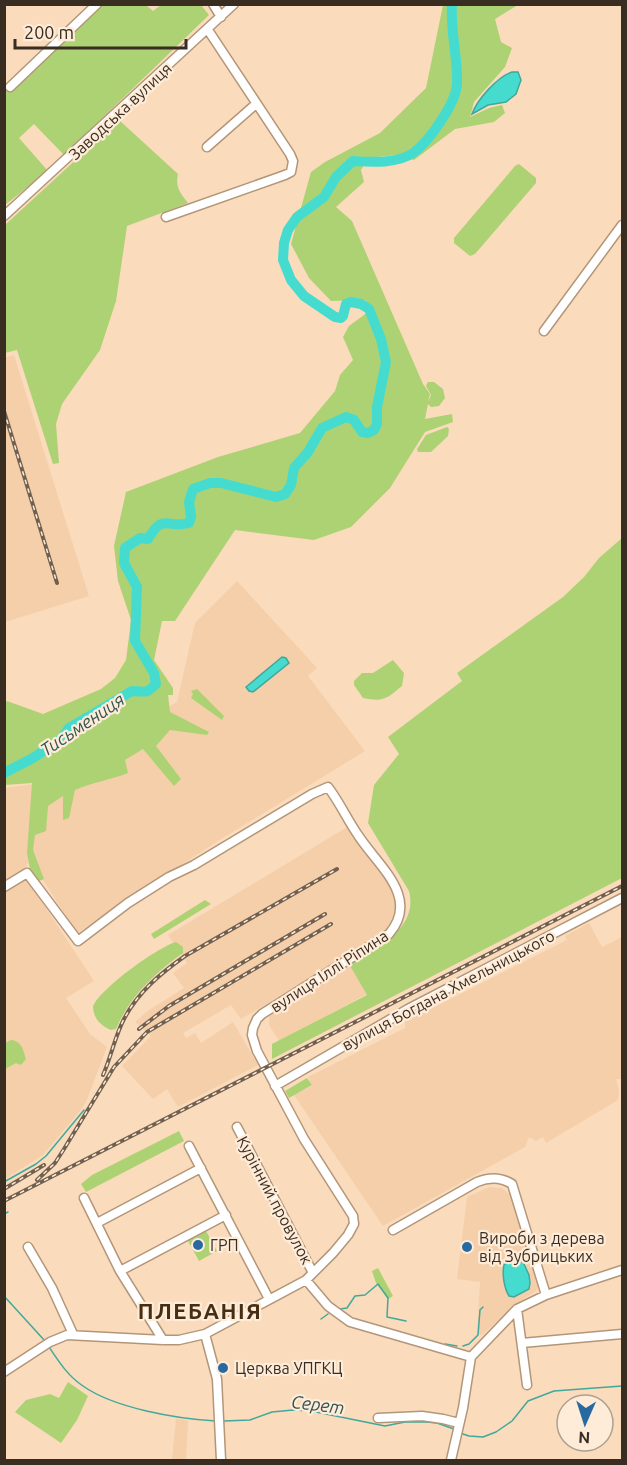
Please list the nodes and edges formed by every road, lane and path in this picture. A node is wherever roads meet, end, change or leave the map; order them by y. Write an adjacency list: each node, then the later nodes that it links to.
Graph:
1 (97, 4): 6 (street)
2 (213, 4): 4 (street)
3 (234, 4): 4 (street, Заводська вулиця)
4 (221, 17): 5 (street, Заводська вулиця)
5 (208, 30): 7 (street); 9 (street, Заводська вулиця)
6 (10, 87)
7 (256, 104): 8 (street); 10 (street)
8 (207, 147)
9 (4, 216)
10 (166, 217)
11 (622, 225): 12 (street)
12 (544, 331)
13 (4, 887): 15 (street, вулиця Іллі Ріпина)
14 (622, 898): 15 (street, вулиця Богдана Хмельницького)
15 (274, 1086): 26 (street, вулиця Іллі Ріпина)
16 (237, 1127): 26 (street, Курінний провулок)
17 (189, 1146): 18 (street)
18 (201, 1168): 20 (street); 21 (street)
19 (84, 1198): 21 (street)
20 (226, 1215): 25 (street); 29 (street)
21 (97, 1223): 25 (street)
22 (393, 1230): 28 (street)
23 (28, 1247): 31 (street)
24 (622, 1270): 28 (street)
25 (120, 1271): 34 (street)
26 (313, 1273): 27 (street)
27 (306, 1280): 29 (street); 36 (street)
28 (546, 1295): 30 (street)
29 (269, 1299): 32 (street)
30 (517, 1309): 35 (street); 36 (street)
31 (74, 1334): 34 (street); 37 (street)
32 (205, 1334): 34 (street); 41 (street)
33 (622, 1334): 35 (street)
34 (163, 1340)
35 (522, 1343): 38 (street)
36 (471, 1357): 40 (street)
37 (4, 1372)
38 (527, 1385)
39 (378, 1418): 40 (street)
40 (459, 1426): 42 (street)
41 (221, 1461)
42 (452, 1461)

